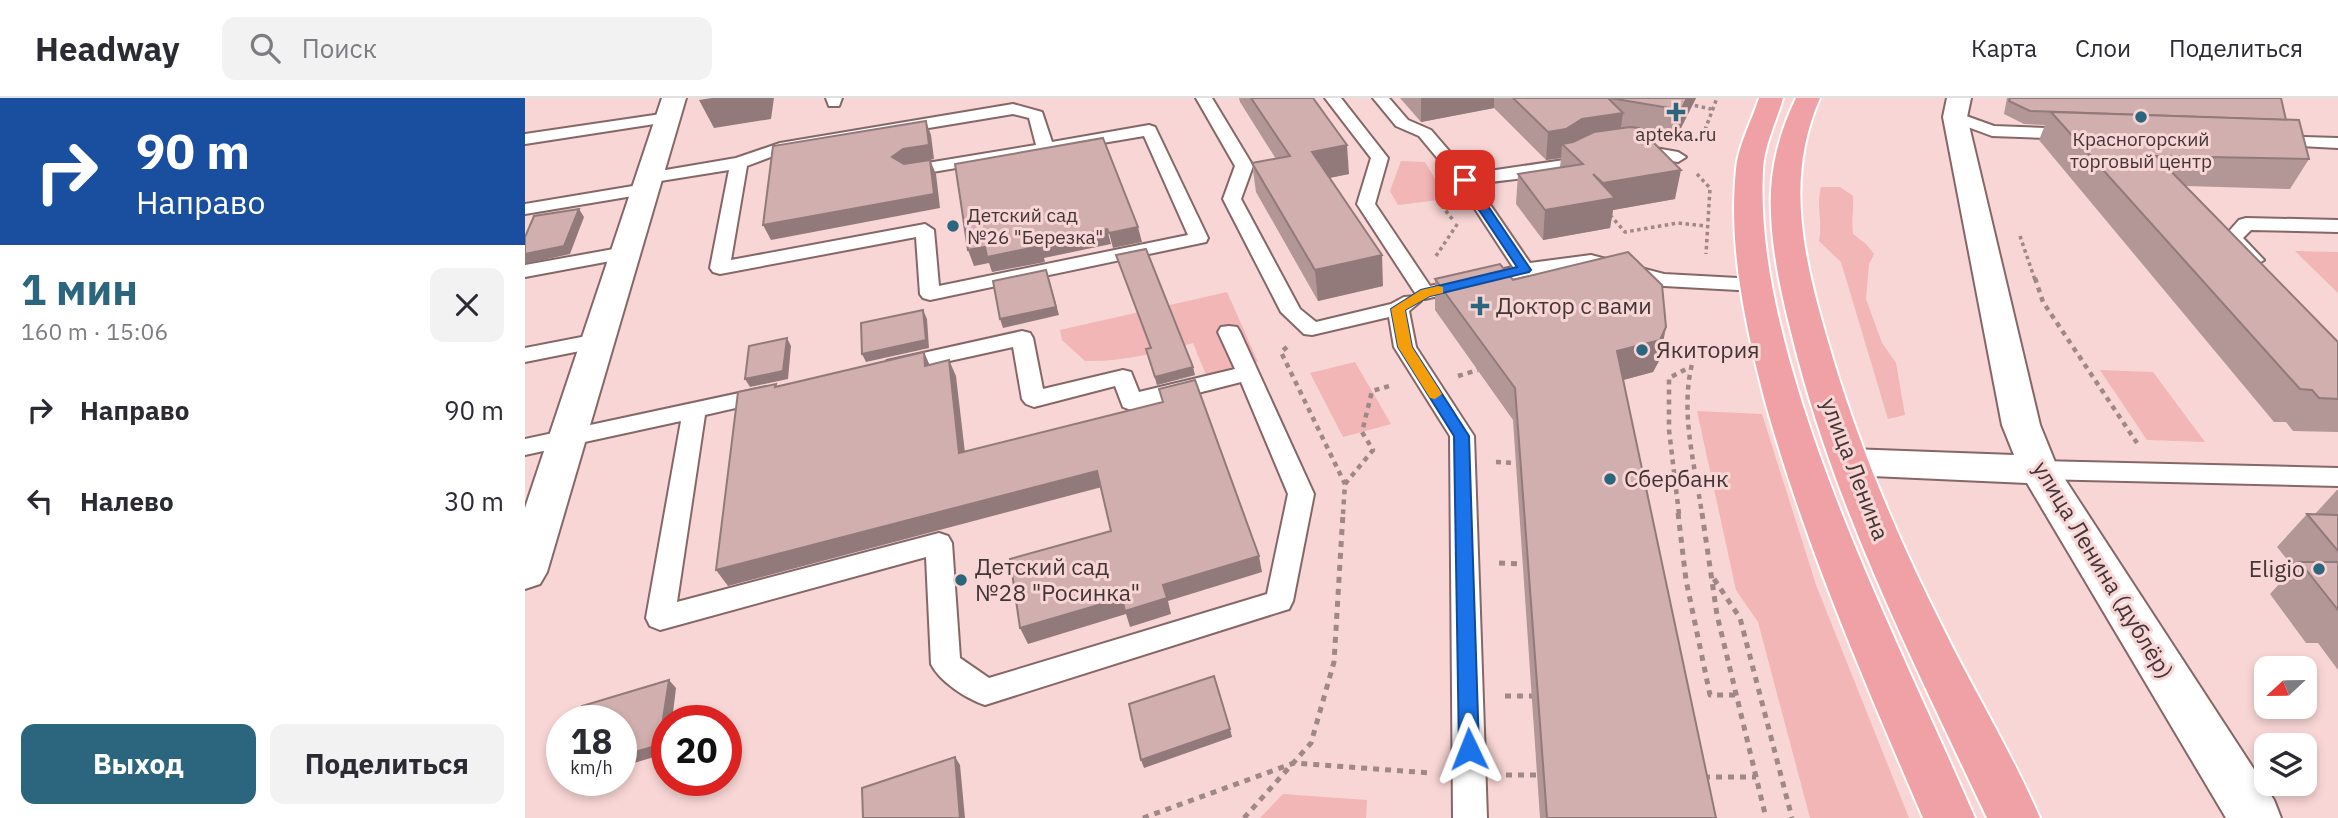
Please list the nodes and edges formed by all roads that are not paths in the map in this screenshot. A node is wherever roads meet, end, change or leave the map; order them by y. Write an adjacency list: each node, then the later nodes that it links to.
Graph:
1 (1204, 98): 26 (lane)
2 (1333, 98): 25 (lane)
3 (1381, 98): 16 (lane)
4 (1771, 98): 24 (main road, улица Ленина)
5 (1808, 98): 36 (main road, улица Ленина)
6 (1957, 103): 8 (lane); 37 (street, улица Ленина (дублёр))
7 (671, 108): 9 (lane); 17 (street)
8 (2096, 135)
9 (525, 139)
10 (2259, 141): 11 (lane)
11 (2338, 143)
12 (1045, 148): 14 (lane); 14 (lane); 15 (lane)
13 (1678, 157): 16 (lane)
14 (739, 163): 17 (lane)
15 (909, 172)
16 (1465, 180): 21 (lane)
17 (647, 183): 18 (lane); 20 (street)
18 (525, 209)
19 (2338, 226): 23 (lane)
20 (625, 253): 22 (lane); 28 (street)
21 (1525, 270): 24 (lane); 25 (lane)
22 (525, 271)
23 (2271, 277)
24 (1756, 285): 41 (main road, улица Ленина)
25 (1422, 288): 26 (lane)
26 (1398, 309): 40 (lane)
27 (1229, 332): 31 (lane)
28 (597, 341): 29 (lane); 34 (street)
29 (525, 355)
30 (878, 370): 31 (lane)
31 (1248, 373): 33 (lane)
32 (786, 390): 33 (lane)
33 (694, 411): 34 (lane)
34 (567, 438): 35 (lane); 39 (street)
35 (525, 447)
36 (1850, 462): 37 (street); 42 (main road, улица Ленина)
37 (2039, 470): 38 (lane); 43 (street, улица Ленина (дублёр))
38 (2338, 477)
39 (525, 572)
40 (1470, 818)
41 (1949, 818)
42 (2014, 818)
43 (2255, 818)

